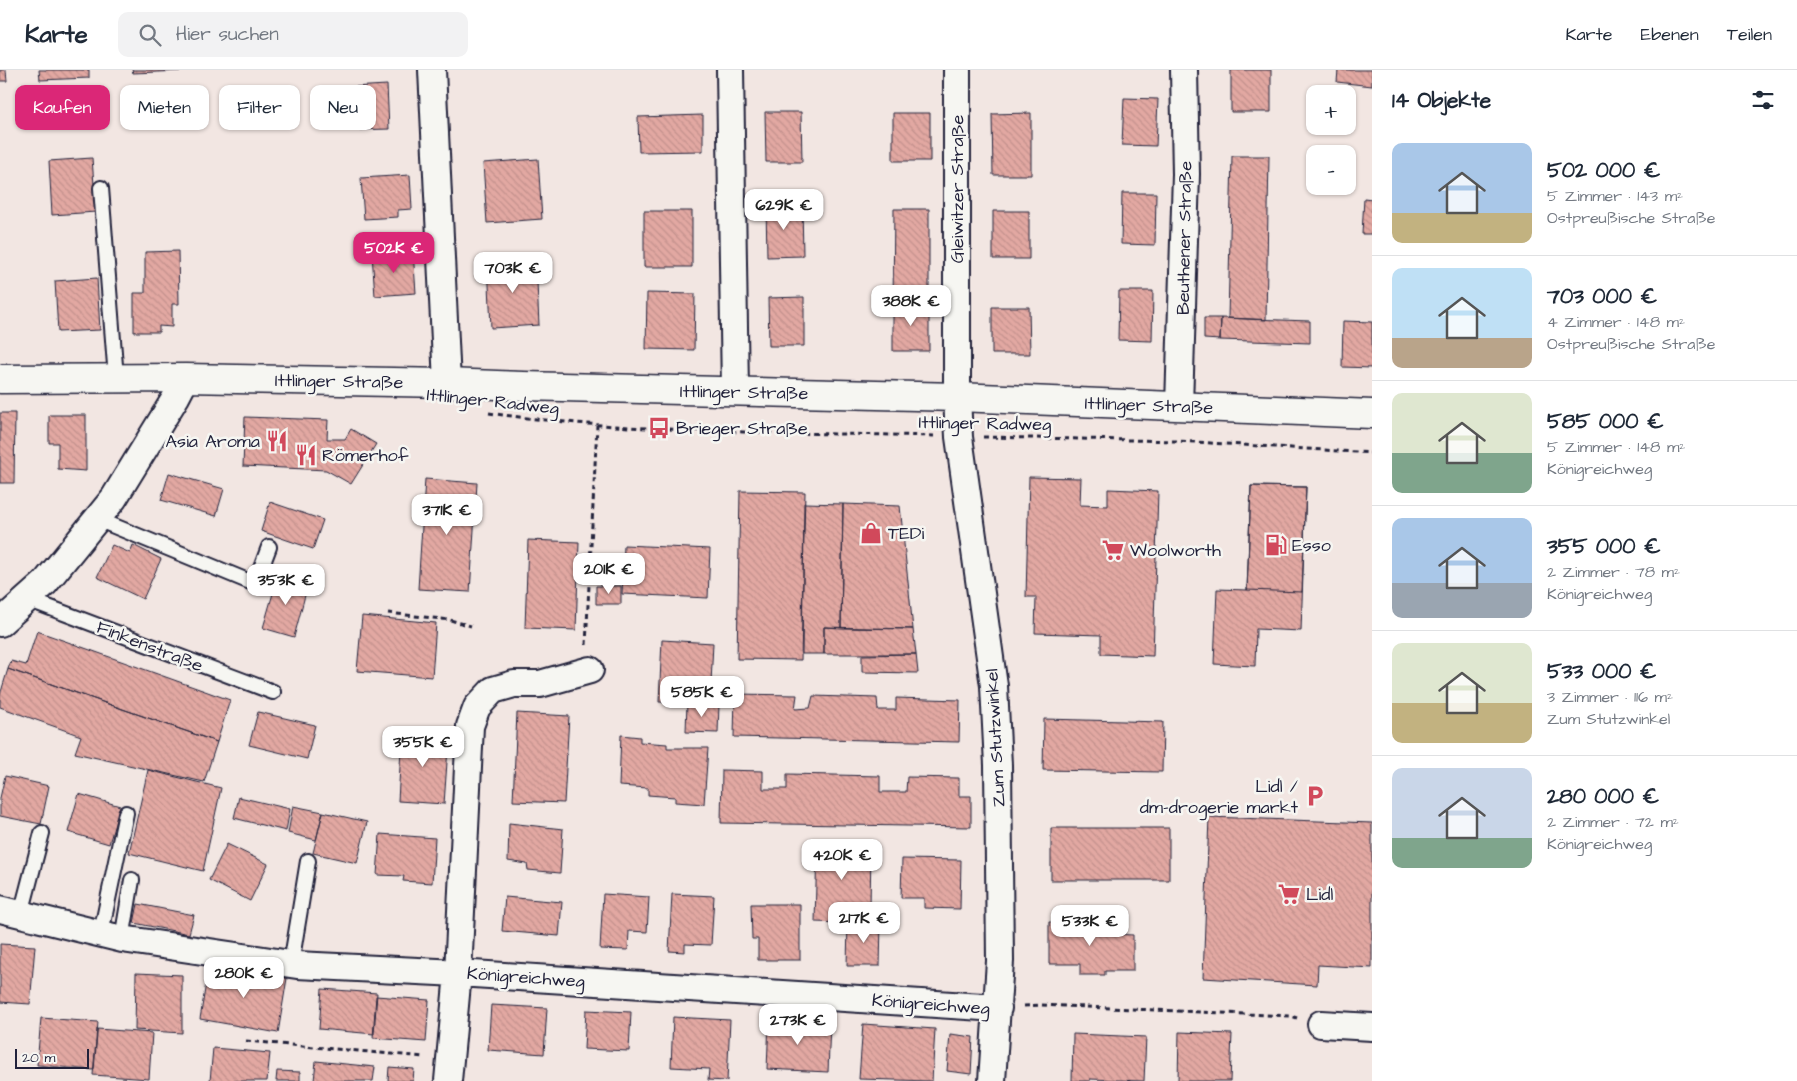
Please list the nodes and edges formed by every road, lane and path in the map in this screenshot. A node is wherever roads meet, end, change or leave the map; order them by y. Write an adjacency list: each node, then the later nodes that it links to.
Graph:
1 (432, 70): 9 (street)
2 (730, 70): 10 (street)
3 (957, 70): 11 (street, Gleiwitzer Straße)
4 (1184, 70): 12 (street, Beuthener Straße)
5 (101, 188): 6 (lane)
6 (116, 378): 7 (street, Ittlinger Straße); 8 (street, Ittlinger Straße)
7 (186, 378): 9 (street, Ittlinger Straße); 18 (street)
8 (0, 379)
9 (447, 383): 10 (street, Ittlinger Straße)
10 (735, 391): 11 (street, Ittlinger Straße)
11 (956, 397): 12 (street, Ittlinger Straße); 16 (street, Zum Stutzwinkel)
12 (1179, 406): 14 (street, Ittlinger Straße)
13 (484, 412): 15 (path, Ittlinger Radweg)
14 (1372, 414)
15 (597, 425): 16 (path, Ittlinger Radweg); 24 (path)
16 (959, 437): 17 (path, Ittlinger Radweg); 34 (street, Zum Stutzwinkel)
17 (1372, 453)
18 (97, 519): 19 (lane); 20 (street)
19 (269, 548)
20 (27, 599): 22 (street); 25 (lane, Finkenstraße)
21 (388, 613): 23 (path)
22 (0, 623)
23 (471, 626)
24 (590, 670): 33 (street, Königreichweg)
25 (273, 692)
26 (126, 813): 31 (lane)
27 (42, 833): 30 (lane, Königreichweg)
28 (308, 861): 32 (lane)
29 (132, 880): 31 (lane)
30 (11, 911): 31 (street, Königreichweg)
31 (112, 936): 32 (street, Königreichweg)
32 (291, 964): 33 (street, Königreichweg)
33 (458, 973): 34 (street, Königreichweg); 38 (street, Königreichweg)
34 (998, 1008): 35 (path, Königreichweg); 39 (street, Zum Stutzwinkel)
35 (1321, 1024): 36 (street)
36 (1372, 1027)
37 (246, 1041): 38 (path)
38 (449, 1070)
39 (992, 1081)

